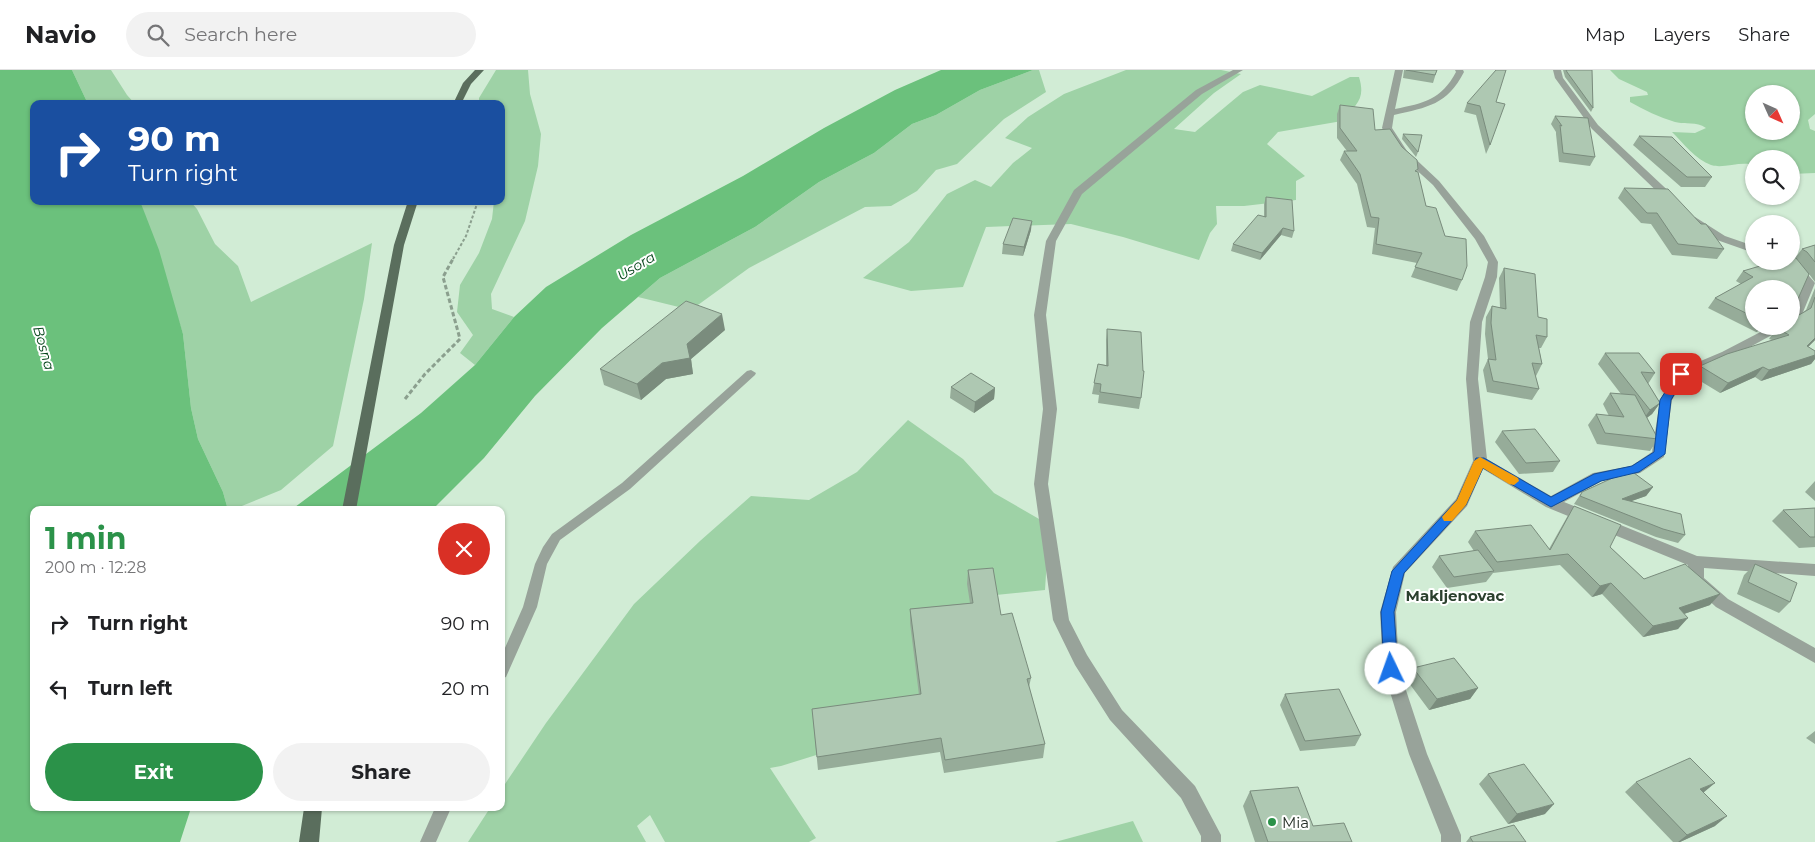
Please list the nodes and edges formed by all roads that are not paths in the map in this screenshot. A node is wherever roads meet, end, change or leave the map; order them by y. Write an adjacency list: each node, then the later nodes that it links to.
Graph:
1 (480, 70): 6 (main road)
2 (1239, 70): 25 (street)
3 (1399, 70): 7 (street)
4 (1459, 70): 7 (street)
5 (1557, 70): 9 (street)
6 (458, 100)
7 (1390, 113): 14 (street)
8 (412, 205): 16 (main road)
9 (1745, 247)
10 (1798, 270): 11 (street)
11 (1800, 306)
12 (1765, 335): 15 (street)
13 (752, 373): 20 (lane)
14 (1480, 461): 15 (street); 26 (street)
15 (1551, 503): 17 (street)
16 (350, 506)
17 (1696, 562): 18 (street); 19 (street)
18 (1815, 570)
19 (1815, 656)
20 (505, 664)
21 (313, 811): 23 (main road)
22 (442, 811): 24 (lane)
23 (309, 842)
24 (428, 842)
25 (1212, 842)
26 (1451, 842)

